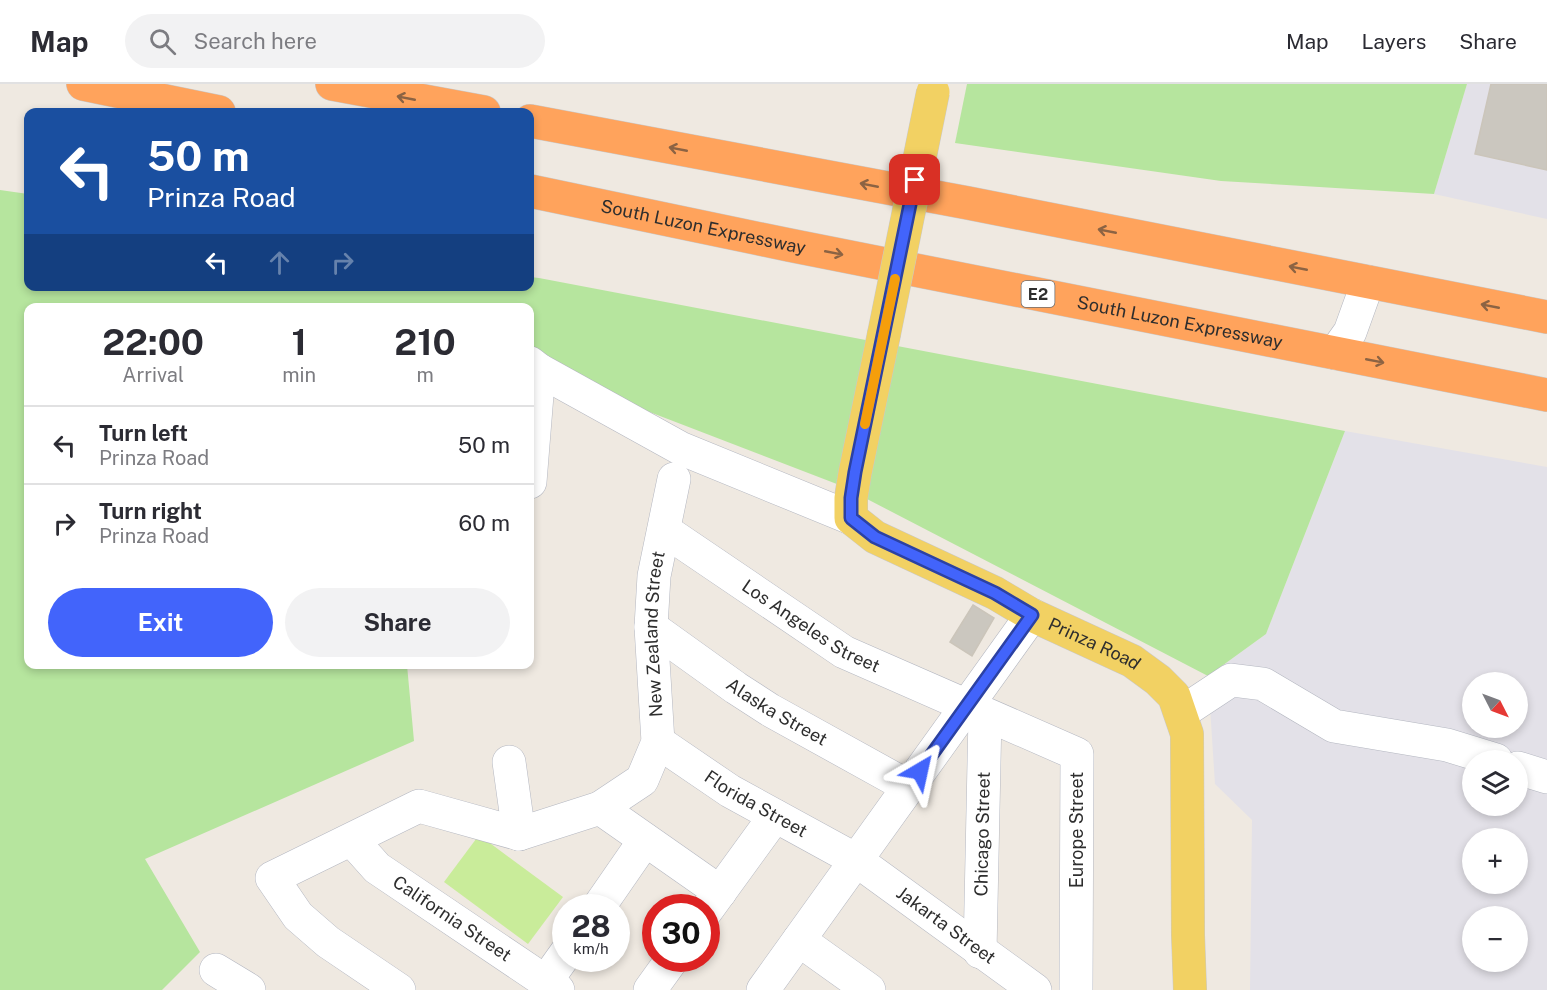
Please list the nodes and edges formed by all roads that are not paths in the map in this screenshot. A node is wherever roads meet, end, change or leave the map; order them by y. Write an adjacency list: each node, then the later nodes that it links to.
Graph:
1 (83, 84): 4 (highway)
2 (332, 84): 5 (highway, one-way to 2)
3 (934, 88): 14 (main road, bridge)
4 (199, 108)
5 (462, 108)
6 (534, 122): 8 (highway, one-way to 6)
7 (534, 192): 10 (highway, South Luzon Expressway / E2, one-way to 10)
8 (1368, 282): 9 (highway, one-way to 8); 10 (street)
9 (1547, 317)
10 (1335, 353): 12 (highway, South Luzon Expressway / E2, one-way to 12)
11 (534, 366): 14 (street)
12 (1547, 395)
13 (675, 480): 15 (street, New Zealand Street)
14 (851, 518): 16 (main road, Prinza Road)
15 (664, 530): 17 (street, New Zealand Street); 18 (street, Los Angeles Street)
16 (1032, 615): 18 (street); 19 (main road, Prinza Road)
17 (651, 627): 20 (street, New Zealand Street); 25 (street, Alaska Street)
18 (976, 711): 25 (street); 36 (street, Chicago Street); 47 (street, Europe Street)
19 (1181, 713): 21 (street); 48 (main road, Prinza Road)
20 (658, 742): 26 (street, New Zealand Street); 27 (street, Florida Street)
21 (1462, 750)
22 (509, 762): 28 (street)
23 (1528, 771): 24 (street)
24 (1547, 777)
25 (909, 787): 31 (street)
26 (600, 808): 28 (street, New Zealand Street); 30 (street)
27 (775, 816): 31 (street, Florida Street); 34 (street)
28 (519, 834): 29 (street)
29 (352, 840): 40 (street, California Street); 42 (street)
30 (645, 840): 32 (street); 33 (street)
31 (856, 861): 35 (street); 36 (street, Jakarta Street)
32 (607, 894)
33 (704, 894)
34 (719, 894)
35 (799, 940): 44 (street); 45 (street)
36 (980, 952): 46 (street, Jakarta Street)
37 (216, 970): 41 (street)
38 (558, 972): 40 (street)
39 (663, 972): 43 (street)
40 (552, 986)
41 (249, 990)
42 (399, 990)
43 (650, 990)
44 (763, 990)
45 (869, 990)
46 (1035, 990)
47 (1076, 990)
48 (1190, 990)

